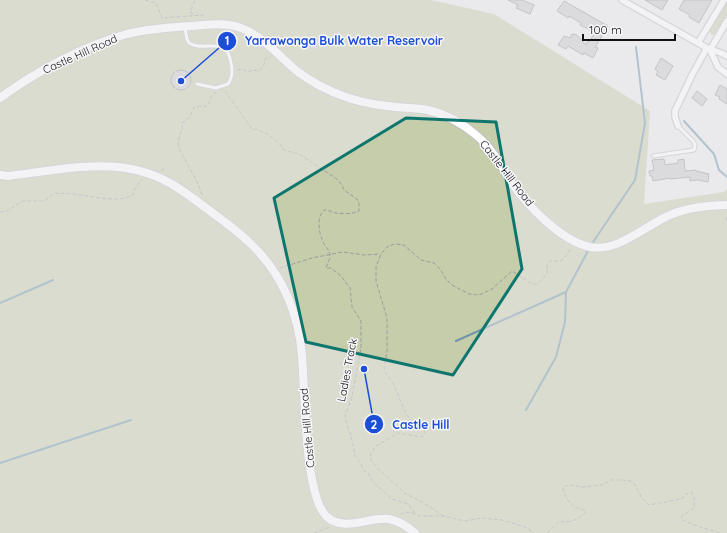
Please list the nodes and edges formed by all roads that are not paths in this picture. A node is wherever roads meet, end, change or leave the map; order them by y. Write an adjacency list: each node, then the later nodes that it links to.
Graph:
1 (622, 0): 5 (street)
2 (724, 0): 5 (street)
3 (727, 21): 6 (street)
4 (185, 26): 9 (lane); 10 (main road, Castle Hill Road); 14 (main road, Castle Hill Road)
5 (698, 43): 6 (street)
6 (709, 49): 7 (street); 8 (street); 11 (street)
7 (727, 56)
8 (727, 74)
9 (197, 84)
10 (0, 98)
11 (678, 126): 12 (lane)
12 (653, 156)
13 (0, 176): 15 (main road, Castle Hill Road)
14 (727, 205)
15 (415, 533)

